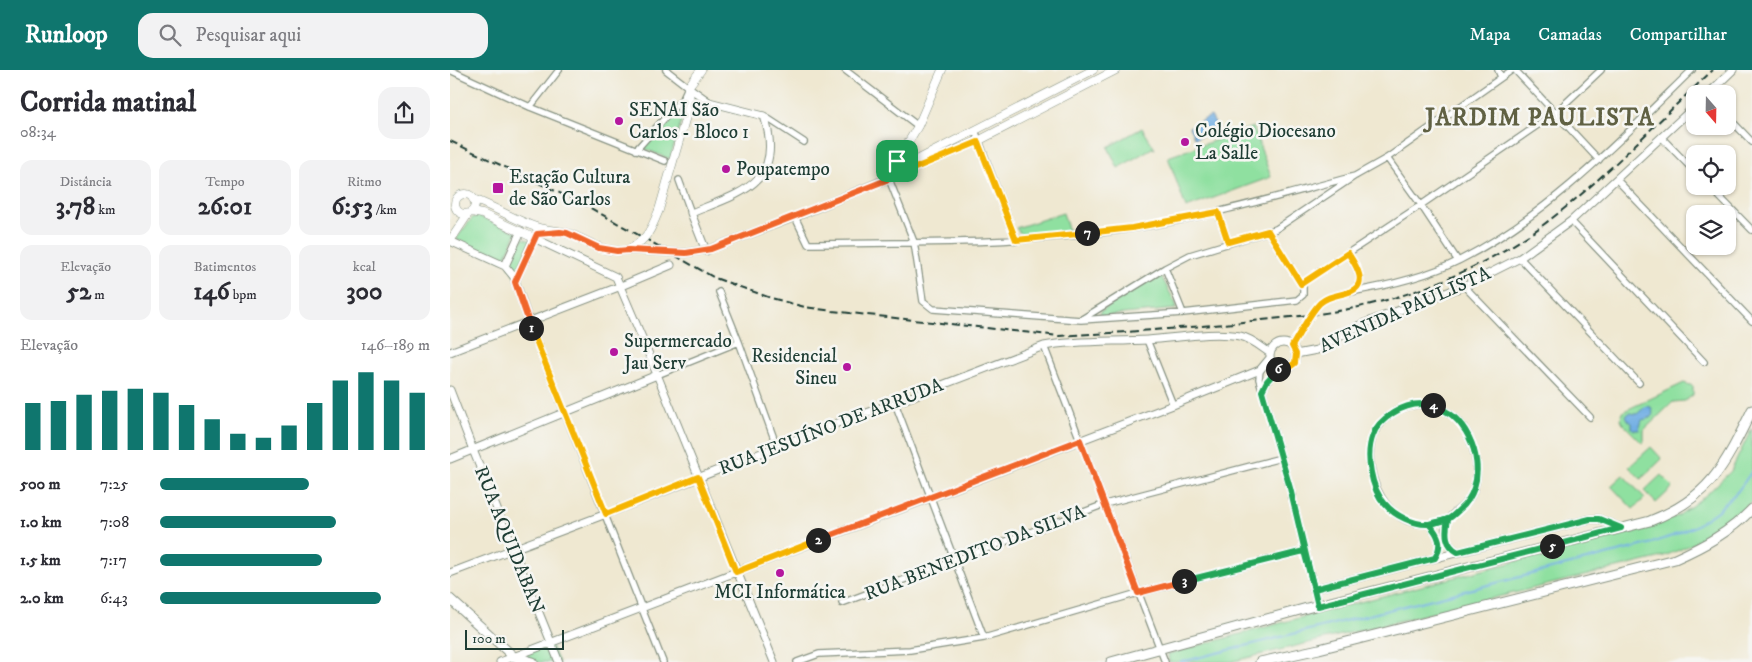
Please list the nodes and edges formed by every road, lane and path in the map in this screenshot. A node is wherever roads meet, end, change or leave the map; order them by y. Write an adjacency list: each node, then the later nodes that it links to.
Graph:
1 (450, 70): 17 (street)
2 (558, 70): 17 (street)
3 (666, 70): 16 (street)
4 (701, 70): 16 (main road)
5 (844, 70): 22 (street)
6 (942, 70): 22 (main road)
7 (1093, 70): 23 (main road)
8 (1116, 70): 26 (main road)
9 (1498, 70): 14 (street)
10 (1513, 70): 14 (street); 18 (street)
11 (1602, 70): 18 (street)
12 (1692, 70): 30 (street, AVENIDA PAULISTA)
13 (1733, 70): 15 (street)
14 (1501, 77): 29 (street)
15 (1717, 85)
16 (688, 87): 20 (street); 28 (street); 57 (main road, bridge)
17 (530, 107): 28 (street)
18 (1554, 114): 30 (street); 42 (street)
19 (1686, 115): 24 (street, AVENIDA PAULISTA)
20 (764, 116): 25 (street); 43 (street)
21 (1736, 125): 27 (street)
22 (918, 126): 33 (main road)
23 (975, 130): 26 (street); 33 (main road)
24 (1662, 138): 32 (street); 37 (street, AVENIDA PAULISTA)
25 (804, 142)
26 (978, 142): 33 (main road); 53 (street)
27 (1752, 142)
28 (636, 150): 31 (street)
29 (1386, 158): 34 (street); 42 (street)
30 (1599, 160): 61 (street, AVENIDA PAULISTA)
31 (665, 161)
32 (1686, 163)
33 (902, 167): 35 (main road); 35 (street)
34 (1356, 176): 44 (street); 50 (street)
35 (889, 179): 46 (street); 55 (street)
36 (679, 180): 43 (street)
37 (1617, 180): 47 (street, AVENIDA PAULISTA); 73 (street)
38 (450, 193): 40 (main road)
39 (1718, 195): 48 (street)
40 (459, 197): 41 (main road); 45 (main road)
41 (473, 199): 45 (main road); 51 (main road)
42 (1421, 205): 59 (street); 61 (street)
43 (691, 212): 58 (street)
44 (1218, 212): 53 (street); 56 (street)
45 (469, 213): 49 (main road); 54 (main road)
46 (796, 216): 55 (street); 58 (street)
47 (1571, 221): 60 (street, AVENIDA PAULISTA); 82 (street)
48 (1752, 230)
49 (522, 231): 52 (main road); 63 (street)
50 (1268, 231): 56 (street); 66 (street)
51 (563, 232): 52 (main road); 57 (main road)
52 (534, 238): 65 (street); 67 (street)
53 (1016, 240): 55 (street)
54 (450, 241): 63 (street)
55 (914, 242): 72 (street)
56 (1228, 242): 64 (street)
57 (629, 250): 58 (street, bridge)
58 (709, 250)
59 (1348, 253): 66 (street); 70 (street)
60 (1520, 258): 68 (street, AVENIDA PAULISTA); 86 (street)
61 (1458, 261): 70 (street, AVENIDA PAULISTA)
62 (671, 265): 67 (street)
63 (505, 266): 65 (street)
64 (1164, 268): 71 (street); 72 (street)
65 (515, 282): 74 (street)
66 (1301, 284): 71 (street)
67 (621, 286): 74 (street); 85 (street)
68 (1464, 286): 80 (street, AVENIDA PAULISTA); 93 (street)
69 (719, 292): 76 (street)
70 (1350, 292): 78 (street, AVENIDA PAULISTA)
71 (1183, 313): 72 (street)
72 (1081, 320)
73 (1752, 321)
74 (529, 322): 79 (street); 92 (street)
75 (1146, 340): 77 (street); 81 (street); 90 (street)
76 (739, 342): 85 (street); 95 (street)
77 (1044, 346): 89 (street, RUA JESUÍNO DE ARRUDA); 94 (street)
78 (1292, 346): 80 (street); 81 (street)
79 (450, 352)
80 (1296, 354): 83 (street)
81 (1270, 356): 83 (street); 84 (street)
82 (1704, 362)
83 (1278, 368): 88 (street)
84 (1260, 370): 88 (street); 90 (street)
85 (657, 375): 92 (street); 99 (street)
86 (1639, 383)
87 (450, 390): 96 (street, RUA AQUIDABAN)
88 (1262, 391): 97 (street)
89 (895, 403): 95 (street, RUA JESUÍNO DE ARRUDA); 100 (street)
90 (1173, 405): 94 (street)
91 (1752, 410): 106 (main road)
92 (565, 412): 96 (street); 103 (street)
93 (1590, 417)
94 (1080, 440): 100 (street); 101 (street)
95 (777, 447): 99 (street, RUA JESUÍNO DE ARRUDA)
96 (473, 450): 98 (street); 107 (street, RUA AQUIDABAN)
97 (1281, 458): 101 (street, RUA BENEDITO DA SILVA); 108 (street)
98 (450, 459)
99 (698, 477): 103 (street, RUA JESUÍNO DE ARRUDA); 112 (street)
100 (930, 497): 111 (street); 112 (street)
101 (1105, 504): 111 (street, RUA BENEDITO DA SILVA); 115 (street)
102 (1752, 509): 132 (main road)
103 (606, 514): 107 (street, RUA JESUÍNO DE ARRUDA); 119 (street)
104 (1448, 519): 105 (street); 105 (street); 109 (street)
105 (1429, 524): 110 (street)
106 (1621, 528): 109 (street); 118 (main road)
107 (513, 550): 113 (street, RUA JESUÍNO DE ARRUDA); 121 (street, RUA AQUIDABAN)
108 (1304, 551): 114 (street); 115 (street)
109 (1458, 552): 110 (street)
110 (1435, 558): 114 (street)
111 (955, 562): 117 (street, RUA BENEDITO DA SILVA); 120 (street)
112 (736, 572): 119 (street); 128 (street)
113 (450, 573)
114 (1314, 589): 118 (street)
115 (1138, 593): 120 (street); 122 (street)
116 (450, 600): 123 (main road)
117 (842, 603)
118 (1318, 606): 122 (main road)
119 (642, 608): 121 (street); 127 (street)
120 (984, 638): 129 (street)
121 (549, 642): 123 (street); 126 (street, RUA AQUIDABAN)
122 (1161, 651): 130 (main road); 131 (street)
123 (514, 657): 124 (street); 125 (main road)
124 (500, 662)
125 (533, 662)
126 (559, 662)
127 (663, 662)
128 (774, 662)
129 (797, 662)
130 (1111, 662)
131 (1165, 662)
132 (1260, 662)

